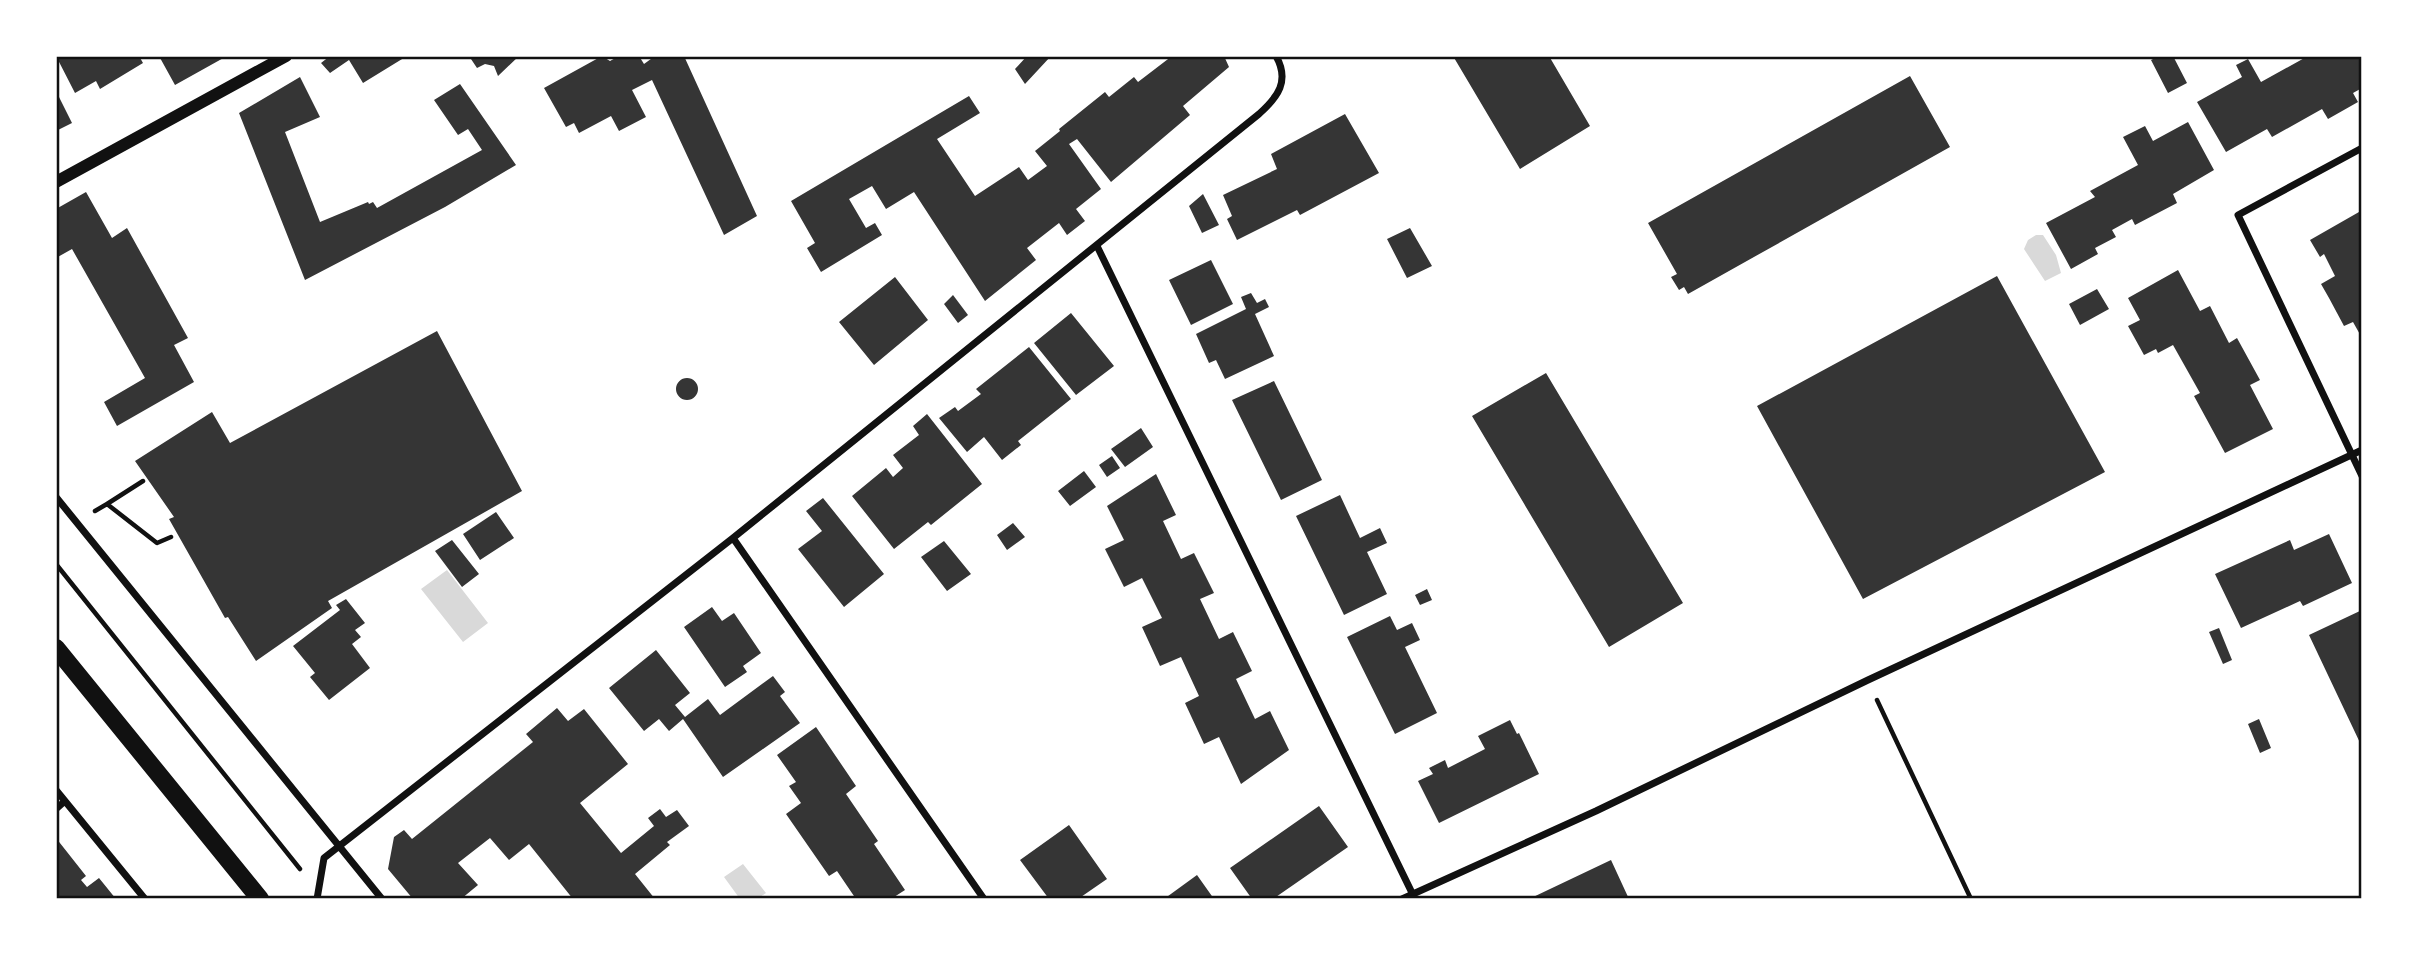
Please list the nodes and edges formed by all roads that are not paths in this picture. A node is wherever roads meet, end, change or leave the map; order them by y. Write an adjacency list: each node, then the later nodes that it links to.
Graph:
1 (286, 56): 4 (street)
2 (1276, 56): 5 (street)
3 (2362, 148): 7 (street)
4 (56, 182)
5 (1097, 246): 10 (street); 17 (street)
6 (2362, 450): 7 (street)
7 (2352, 455): 8 (street); 17 (street)
8 (2362, 477)
9 (56, 497): 15 (street)
10 (733, 538): 15 (street); 21 (street)
11 (56, 648): 19 (main road)
12 (56, 790): 13 (street)
13 (65, 801): 14 (street); 18 (street)
14 (56, 809)
15 (340, 847): 16 (street); 20 (street)
16 (317, 895)
17 (1413, 897): 22 (street)
18 (145, 899)
19 (260, 899)
20 (382, 899)
21 (984, 899)
22 (1402, 899)

